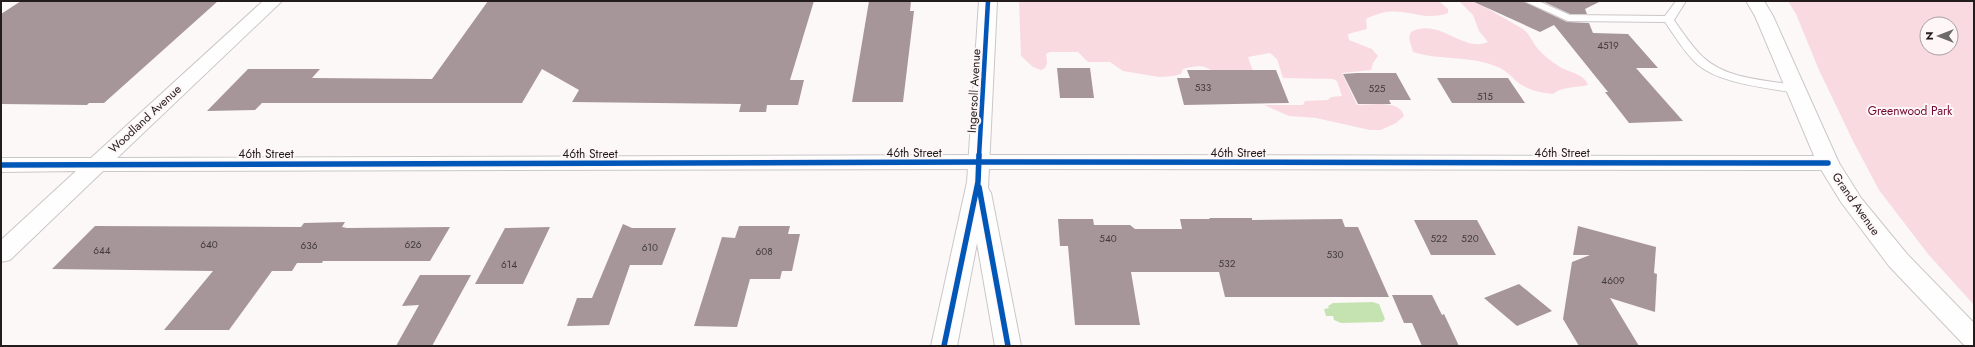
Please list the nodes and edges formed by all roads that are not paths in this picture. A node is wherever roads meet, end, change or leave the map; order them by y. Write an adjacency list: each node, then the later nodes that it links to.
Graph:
1 (272, 1): 10 (street, Woodland Avenue)
2 (988, 1): 11 (street, Ingersoll Avenue)
3 (1530, 1): 6 (lane)
4 (1681, 1): 6 (lane)
5 (1755, 1): 7 (street, Grand Avenue)
6 (1668, 19): 7 (lane)
7 (1794, 89): 8 (street, Grand Avenue)
8 (1828, 163): 11 (street, 46th Street); 13 (street, Grand Avenue)
9 (1, 165): 10 (street, 46th Street)
10 (96, 165): 11 (street, 46th Street); 12 (street, Woodland Avenue)
11 (979, 172): 14 (street, Ingersoll Avenue); 15 (street, Ingersoll Avenue)
12 (1, 254)
13 (1974, 339)
14 (944, 346)
15 (1008, 346)

